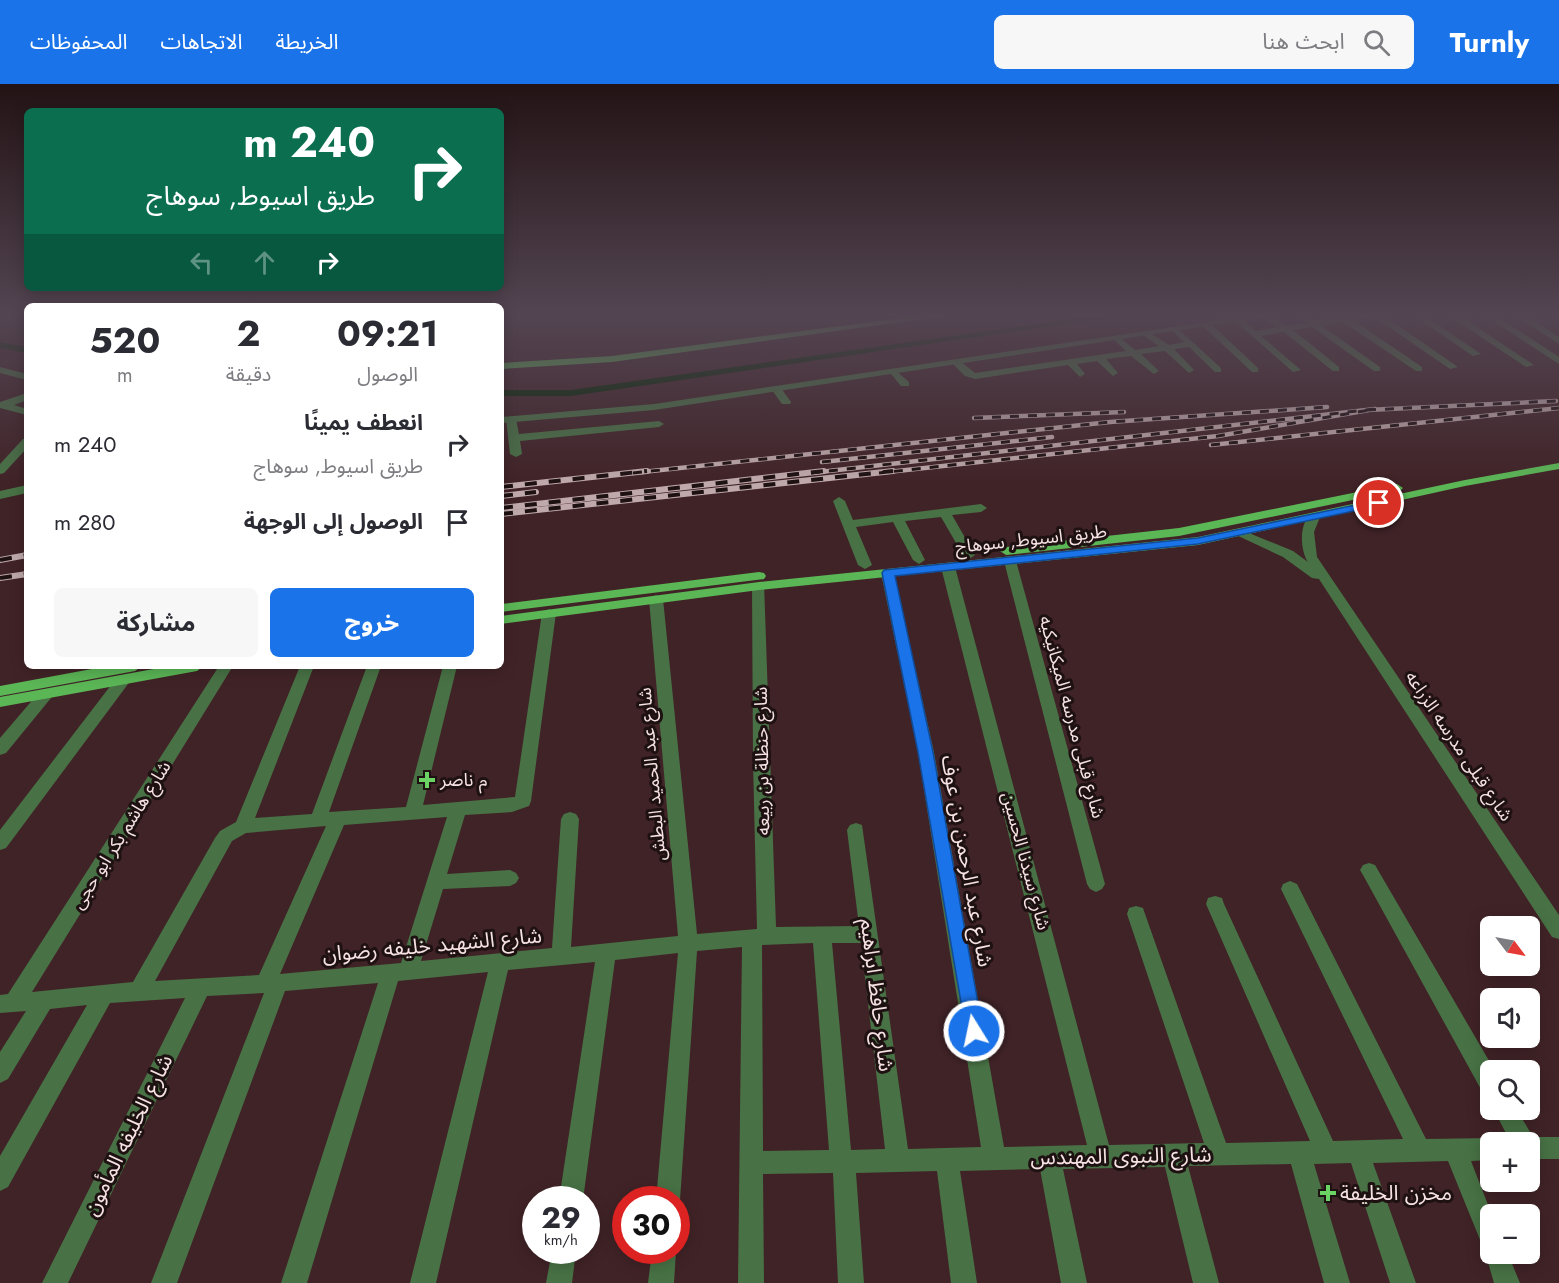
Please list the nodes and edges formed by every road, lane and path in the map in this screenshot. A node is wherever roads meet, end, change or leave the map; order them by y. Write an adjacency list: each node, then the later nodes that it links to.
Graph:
1 (900, 371): 7 (street)
2 (965, 371): 3 (street)
3 (1029, 371)
4 (1077, 371): 9 (street)
5 (1111, 371): 8 (street)
6 (2, 372): 10 (street)
7 (894, 372): 11 (street); 12 (street)
8 (1113, 373)
9 (1080, 374)
10 (24, 376)
11 (905, 384)
12 (777, 390): 14 (street); 16 (street)
13 (24, 398): 15 (street)
14 (786, 402)
15 (5, 407): 17 (street); 19 (street)
16 (654, 407): 18 (street); 21 (street)
17 (24, 411)
18 (586, 414): 20 (street); 21 (street)
19 (0, 419)
20 (506, 420): 23 (street)
21 (588, 431): 23 (street)
22 (24, 444): 27 (street)
23 (515, 446): 24 (street)
24 (504, 448)
25 (1559, 458): 35 (main road, طريق اسيوط, سوهاج)
26 (1559, 466): 33 (main road, طريق اسيوط, سوهاج)
27 (0, 471)
28 (24, 490): 29 (street)
29 (0, 495)
30 (839, 501): 36 (street)
31 (981, 508): 32 (street)
32 (944, 512): 34 (street); 38 (street)
33 (1314, 517): 37 (main road, طريق اسيوط, سوهاج); 44 (street, شارع قبلى مدرسه الزراعه)
34 (897, 518): 36 (street); 39 (street)
35 (1228, 523): 37 (main road); 38 (main road, طريق اسيوط, سوهاج)
36 (848, 524): 41 (street)
37 (1240, 534): 40 (main road, طريق اسيوط, سوهاج); 44 (street, شارع قبلى مدرسه الزراعه)
38 (969, 555): 39 (main road, طريق اسيوط, سوهاج)
39 (919, 560): 41 (main road, طريق اسيوط, سوهاج)
40 (1010, 561): 42 (main road, طريق اسيوط, سوهاج); 72 (street, شارع قبلى مدرسه الميكانيكيه)
41 (865, 565): 47 (main road, طريق اسيوط, سوهاج)
42 (948, 567): 43 (main road, طريق اسيوط, سوهاج); 103 (street, شارع سيدنا الحسين)
43 (888, 573): 45 (main road, طريق اسيوط, سوهاج); 105 (street, شارع عبد الرحمن بن عوف)
44 (1327, 582): 76 (street, شارع قبلى مدرسه الزراعه)
45 (759, 586): 46 (main road, طريق اسيوط, سوهاج); 79 (street, شارع حنظلة بن ربيعه)
46 (656, 599): 48 (main road, طريق اسيوط, سوهاج); 80 (street, شارع عبد الحميد البطش)
47 (504, 608)
48 (549, 613): 49 (main road, طريق اسيوط, سوهاج); 61 (street)
49 (504, 620)
50 (119, 669): 57 (main road)
51 (181, 669): 56 (main road)
52 (224, 669): 90 (street, شارع هاشم بكر ابو حجى)
53 (306, 669): 66 (street)
54 (374, 669): 65 (street)
55 (449, 669): 62 (street)
56 (123, 680): 58 (main road); 68 (street)
57 (0, 691)
58 (46, 694): 59 (main road); 60 (street)
59 (0, 702)
60 (0, 749)
61 (458, 809): 62 (street); 71 (street)
62 (413, 813): 63 (street)
63 (338, 818): 65 (street); 85 (street)
64 (570, 819): 82 (street)
65 (318, 820): 66 (street)
66 (243, 826): 87 (street)
67 (856, 830): 77 (street, شارع حافظ ابراهيم)
68 (0, 843)
69 (1369, 870): 91 (street)
70 (510, 878): 71 (street)
71 (436, 882): 84 (street)
72 (1096, 884)
73 (1290, 889): 96 (street)
74 (1215, 904): 100 (street)
75 (1136, 914): 101 (street)
76 (1559, 932)
77 (869, 934): 78 (street, شارع الشهيد خليفه رضوان); 107 (street, شارع حافظ ابراهيم)
78 (822, 935): 79 (street, شارع الشهيد خليفه رضوان); 108 (street)
79 (759, 937): 80 (street, شارع الشهيد خليفه رضوان); 109 (street, شارع حنظلة بن ربيعه)
80 (688, 944): 81 (street, شارع الشهيد خليفه رضوان); 112 (street, شارع عبد الحميد البطش)
81 (606, 953): 82 (street, شارع الشهيد خليفه رضوان); 111 (street)
82 (561, 958): 83 (street, شارع الشهيد خليفه رضوان)
83 (500, 963): 84 (street, شارع الشهيد خليفه رضوان); 120 (street)
84 (399, 973): 85 (street, شارع الشهيد خليفه رضوان); 119 (street)
85 (272, 984): 86 (street, شارع الشهيد خليفه رضوان); 118 (street)
86 (201, 987): 87 (street, شارع الشهيد خليفه رضوان); 117 (street, شارع الخليفه المأمون)
87 (139, 991): 88 (street, شارع الشهيد خليفه رضوان)
88 (104, 995): 89 (street, شارع الشهيد خليفه رضوان); 110 (street)
89 (43, 1002): 90 (street, شارع الشهيد خليفه رضوان); 92 (street)
90 (7, 1004)
91 (1480, 1066)
92 (0, 1072)
93 (1540, 1148): 94 (street)
94 (1559, 1148)
95 (1480, 1149): 97 (street, شارع النبوى المهندس)
96 (1420, 1150): 97 (street, شارع النبوى المهندس); 98 (street, شارع النبوى المهندس)
97 (1455, 1150): 113 (street)
98 (1358, 1151): 100 (street, شارع النبوى المهندس); 129 (street)
99 (1299, 1152): 100 (street, شارع النبوى المهندس); 101 (street, شارع النبوى المهندس); 128 (street)
100 (1326, 1152)
101 (1219, 1154): 102 (street, شارع النبوى المهندس)
102 (1174, 1155): 103 (street, شارع النبوى المهندس); 127 (street)
103 (1101, 1156): 104 (street, شارع النبوى المهندس)
104 (1049, 1157): 105 (street, شارع النبوى المهندس); 126 (street)
105 (994, 1158): 106 (street, شارع النبوى المهندس)
106 (947, 1159): 107 (street, شارع النبوى المهندس); 125 (street)
107 (898, 1160): 108 (street, شارع النبوى المهندس)
108 (842, 1161): 109 (street, شارع النبوى المهندس); 124 (street)
109 (751, 1163): 123 (street, شارع حنظلة بن ربيعه)
110 (0, 1179)
111 (573, 1186)
112 (669, 1186)
113 (1480, 1214)
114 (562, 1264): 121 (street)
115 (663, 1264): 122 (street)
116 (1500, 1264): 130 (street)
117 (55, 1283)
118 (164, 1283)
119 (294, 1283)
120 (423, 1283)
121 (559, 1283)
122 (661, 1283)
123 (751, 1283)
124 (851, 1283)
125 (964, 1283)
126 (1074, 1283)
127 (1206, 1283)
128 (1337, 1283)
129 (1402, 1283)
130 (1507, 1283)

